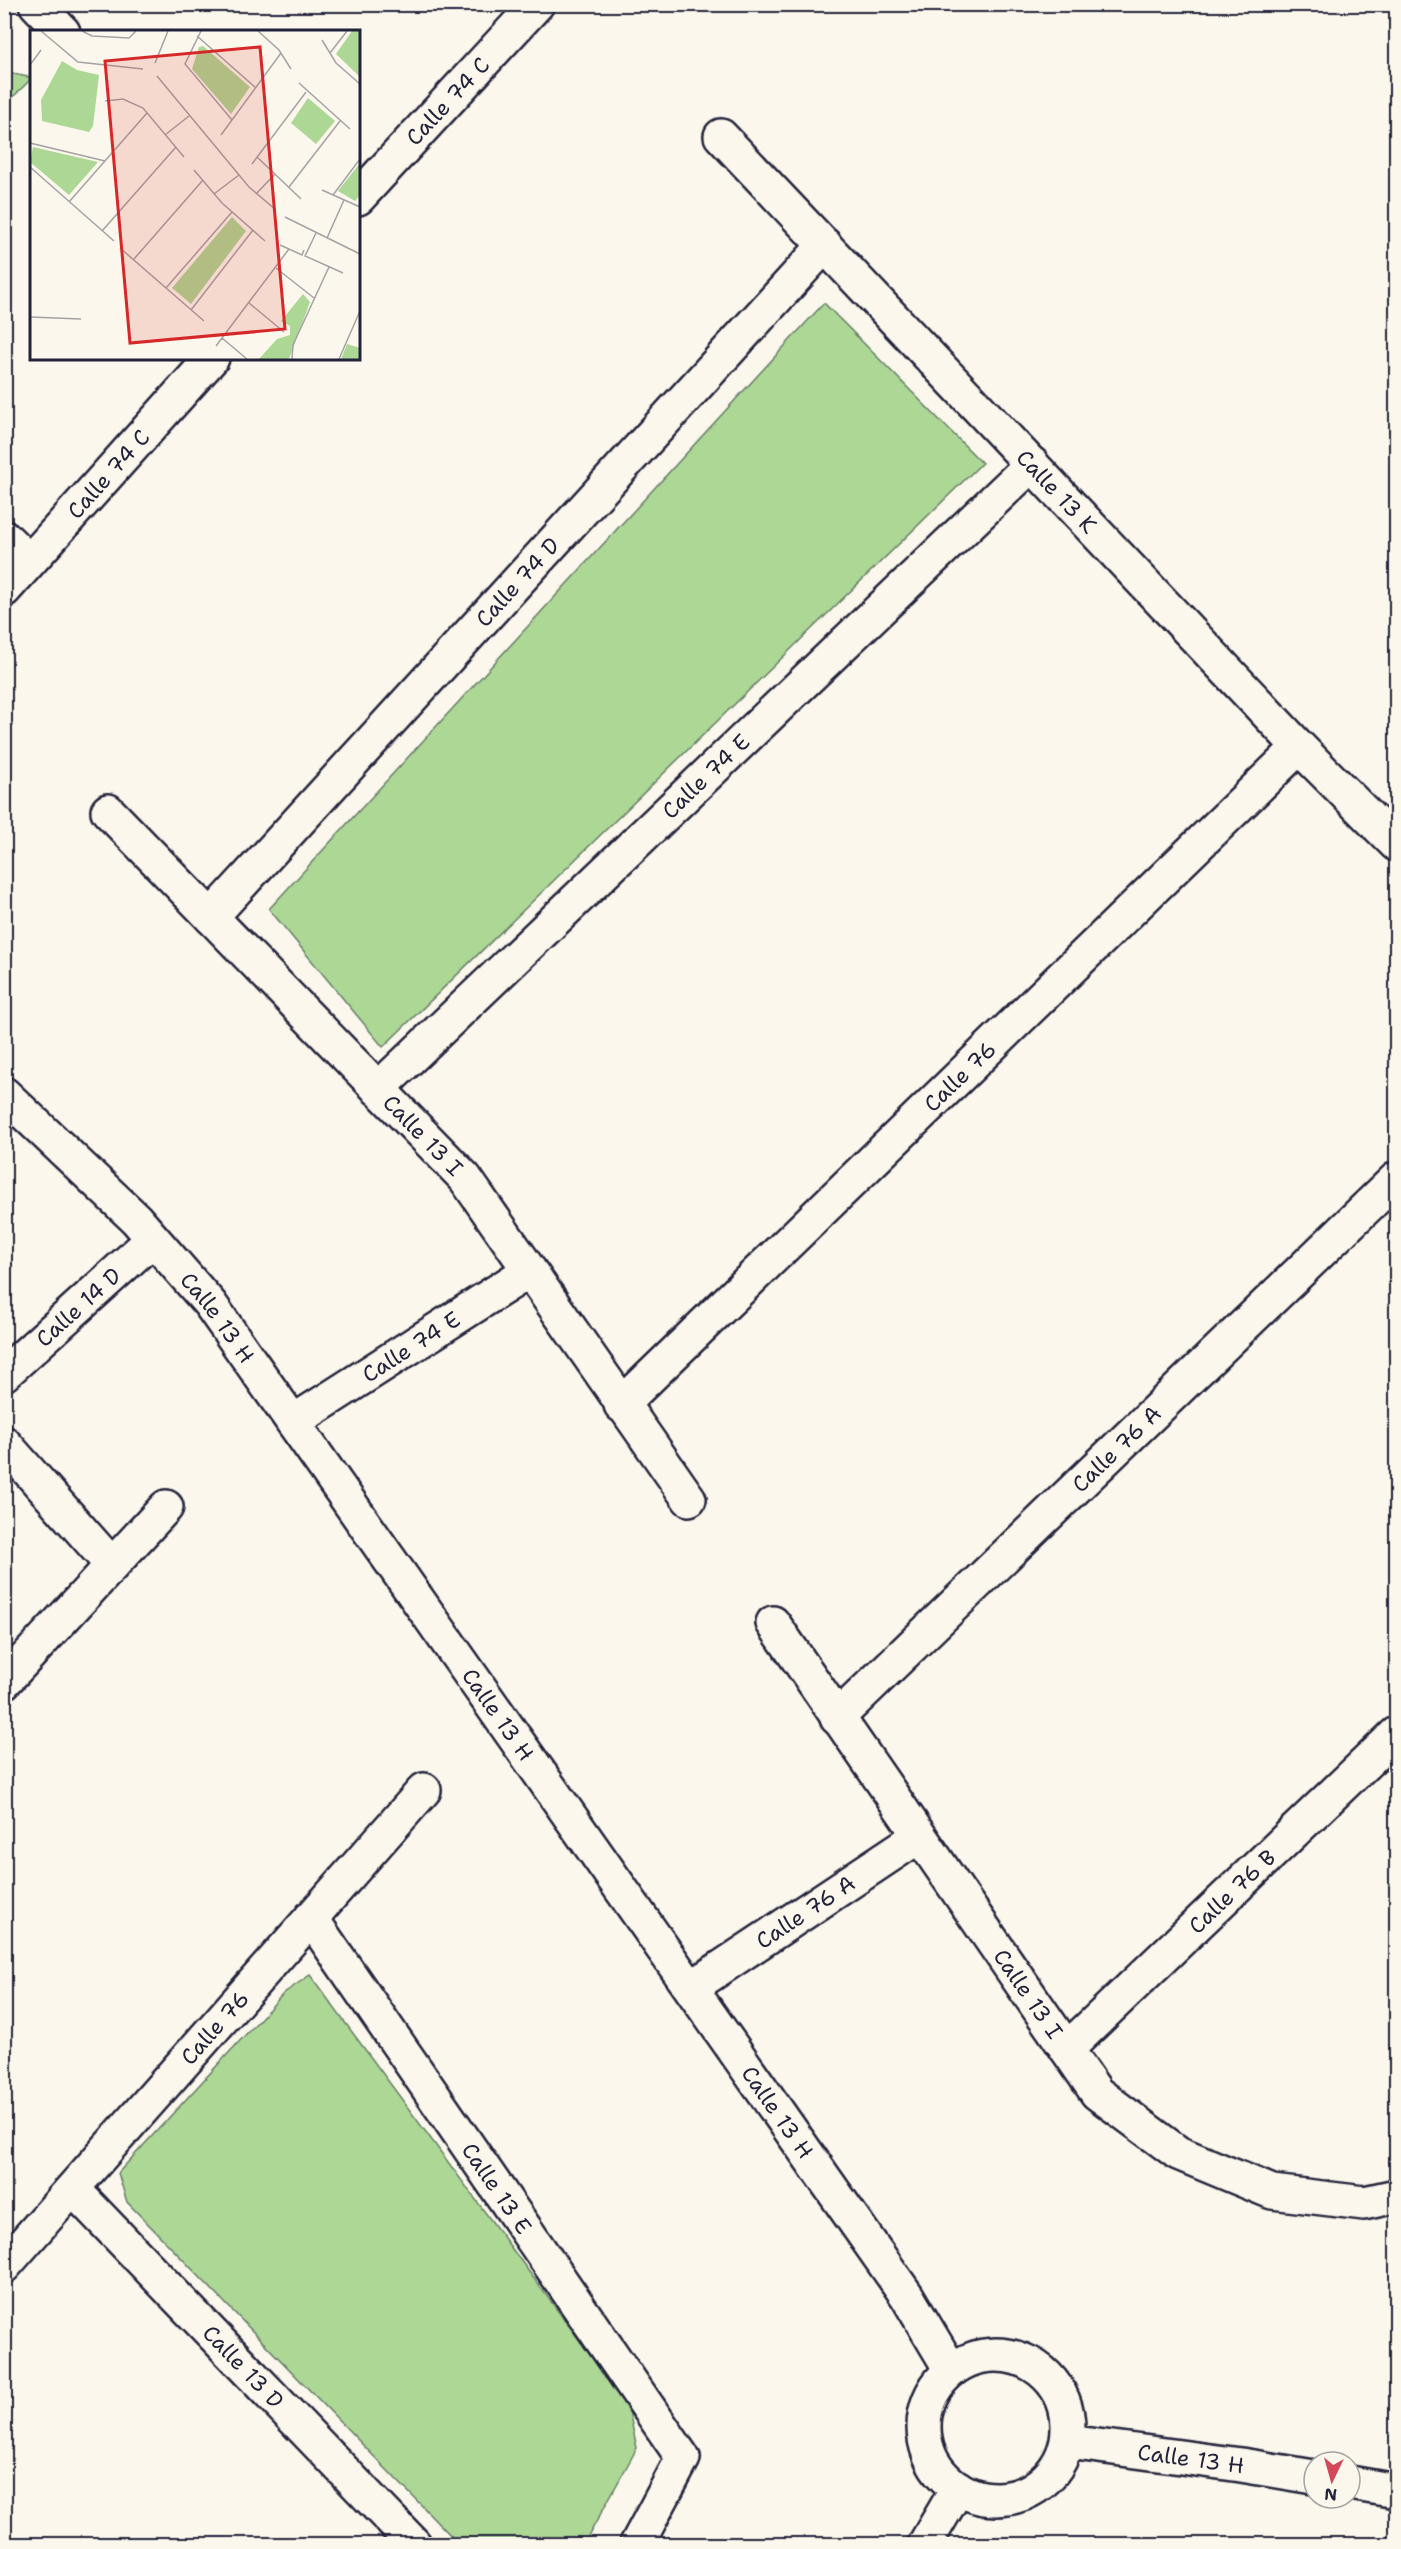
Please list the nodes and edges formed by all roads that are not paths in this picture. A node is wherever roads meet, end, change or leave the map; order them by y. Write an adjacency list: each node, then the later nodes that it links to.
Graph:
1 (36, 4): 3 (street)
2 (537, 4): 5 (street, Calle 74 C)
3 (61, 30)
4 (721, 136): 6 (street, Calle 13 K)
5 (360, 196)
6 (825, 245): 8 (street, Calle 13 K); 15 (street, Calle 74 D)
7 (210, 360): 10 (street, Calle 74 C)
8 (1032, 464): 12 (street, Calle 13 K); 16 (street, Calle 74 E)
9 (4, 537): 10 (street)
10 (29, 561): 11 (street, Calle 74 C)
11 (4, 590)
12 (1299, 747): 14 (street, Calle 13 K); 22 (street, Calle 76)
13 (108, 812): 15 (street, Calle 13 I)
14 (1396, 844)
15 (211, 917): 16 (street, Calle 13 I)
16 (378, 1089): 20 (street, Calle 13 I)
17 (4, 1094): 19 (street, Calle 13 H)
18 (1396, 1179): 30 (street, Calle 76 A)
19 (153, 1239): 21 (street, Calle 14 D); 23 (street, Calle 13 H)
20 (529, 1271): 22 (street, Calle 13 I); 23 (street, Calle 74 E)
21 (4, 1374)
22 (621, 1405): 25 (street, Calle 13 I)
23 (293, 1422): 35 (street, Calle 13 H)
24 (4, 1443): 27 (street)
25 (689, 1499)
26 (166, 1507): 27 (street)
27 (111, 1564): 29 (street)
28 (772, 1623): 30 (street, Calle 13 I)
29 (4, 1682)
30 (837, 1718): 33 (street, Calle 13 I)
31 (1396, 1734): 36 (street, Calle 76 B)
32 (424, 1790): 34 (street, Calle 76)
33 (919, 1836): 35 (street, Calle 76 A); 36 (street, Calle 13 I)
34 (311, 1918): 37 (street, Calle 76); 47 (street, Calle 13 E)
35 (692, 1987): 40 (street, Calle 13 H)
36 (1067, 2049): 38 (street, Calle 13 I)
37 (73, 2188): 39 (street, Calle 76); 46 (street, Calle 13 D)
38 (1396, 2196)
39 (4, 2266)
40 (951, 2370): 41 (street); 44 (street)
41 (1068, 2442): 42 (street, Calle 13 H); 44 (street)
42 (1302, 2475)
43 (1362, 2485): 45 (street)
44 (958, 2488): 48 (street)
45 (1396, 2491)
46 (414, 2544)
47 (637, 2544)
48 (925, 2544)

